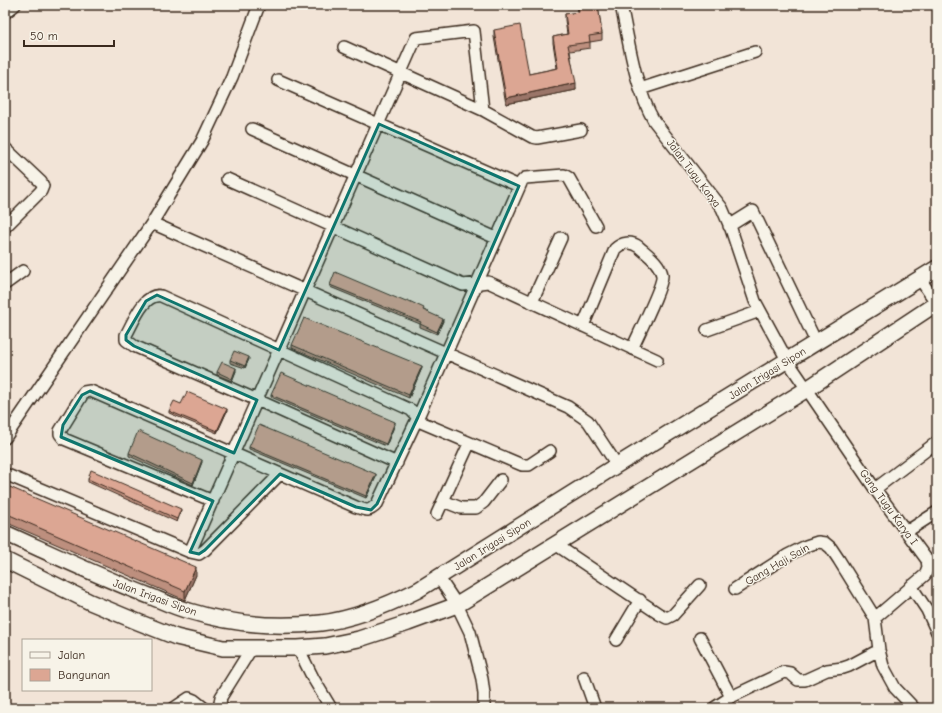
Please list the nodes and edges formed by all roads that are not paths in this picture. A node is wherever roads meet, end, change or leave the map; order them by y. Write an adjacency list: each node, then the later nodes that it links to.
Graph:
1 (15, 5): 4 (street)
2 (259, 5): 18 (street)
3 (620, 5): 9 (street, Jalan Tugu Karya)
4 (5, 13)
5 (344, 47): 7 (street)
6 (755, 52): 9 (street)
7 (402, 72): 10 (street); 10 (street); 11 (street)
8 (278, 80): 11 (street)
9 (640, 89): 20 (street, Jalan Tugu Karya)
10 (482, 110): 13 (street)
11 (379, 124): 15 (street); 17 (street)
12 (252, 129): 15 (street)
13 (581, 130)
14 (5, 148): 21 (street)
15 (356, 176): 22 (street); 23 (street)
16 (227, 179): 22 (street)
17 (519, 186): 19 (street); 23 (street)
18 (152, 223): 30 (street); 45 (street)
19 (596, 226)
20 (729, 226): 33 (street, Jalan Tugu Karya); 36 (street)
21 (5, 227)
22 (334, 227): 29 (street); 30 (street)
23 (496, 238): 29 (street)
24 (561, 238): 31 (street)
25 (937, 268): 27 (street, Jalan Irigasi Sipon)
26 (23, 271): 28 (street)
27 (922, 282): 32 (street); 36 (street, Jalan Irigasi Sipon)
28 (5, 284)
29 (477, 284): 31 (street); 39 (street)
30 (305, 291): 38 (street); 39 (street)
31 (532, 302): 34 (street)
32 (936, 302): 42 (street)
33 (760, 311): 35 (street); 41 (street, Jalan Tugu Karya)
34 (583, 326): 37 (street); 37 (street)
35 (707, 330)
36 (816, 342): 41 (street, Jalan Irigasi Sipon)
37 (632, 349): 40 (street)
38 (279, 350): 43 (street); 43 (street); 44 (street)
39 (447, 353): 44 (street); 51 (street)
40 (657, 360)
41 (789, 362): 42 (street, Gang Tugu Karya I); 51 (street, Jalan Irigasi Sipon)
42 (805, 386): 55 (street, Gang Tugu Karya I); 62 (street)
43 (257, 400): 49 (street); 50 (street)
44 (418, 417): 47 (street); 50 (street)
45 (5, 438)
46 (937, 442): 55 (street)
47 (469, 444): 48 (street); 57 (street)
48 (550, 451)
49 (234, 453): 53 (street); 56 (street); 56 (street)
50 (397, 463): 53 (street)
51 (617, 465): 66 (street, Jalan Irigasi Sipon)
52 (5, 474): 63 (street)
53 (280, 474): 63 (street)
54 (501, 480): 57 (street)
55 (875, 489): 60 (street, Gang Tugu Karya I)
56 (213, 501): 63 (street)
57 (443, 501): 59 (street)
58 (937, 512): 60 (street)
59 (437, 514)
60 (906, 532): 65 (street, Gang Tugu Karya I)
61 (5, 533): 73 (street, Jalan Irigasi Sipon)
62 (555, 544): 70 (street); 71 (street)
63 (190, 552)
64 (5, 560): 79 (street)
65 (932, 562): 68 (street, Gang Tugu Karya I)
66 (440, 579): 71 (street); 73 (street, Jalan Irigasi Sipon)
67 (700, 585): 70 (street)
68 (911, 586): 72 (street, Gang Tugu Karya I); 74 (street)
69 (735, 589): 72 (street, Gang Haji Sain)
70 (640, 600): 76 (street)
71 (456, 604): 77 (street); 87 (street)
72 (875, 618): 80 (street)
73 (322, 624): 77 (street)
74 (937, 632)
75 (700, 638): 82 (street)
76 (616, 640)
77 (325, 645): 78 (street)
78 (298, 648): 79 (street); 86 (street)
79 (251, 649): 83 (street)
80 (879, 650): 82 (street); 90 (street)
81 (584, 677): 88 (street)
82 (730, 697): 89 (street)
83 (219, 706)
84 (174, 708): 85 (street)
85 (204, 708)
86 (331, 708)
87 (484, 708)
88 (595, 708)
89 (714, 708)
90 (914, 708)

